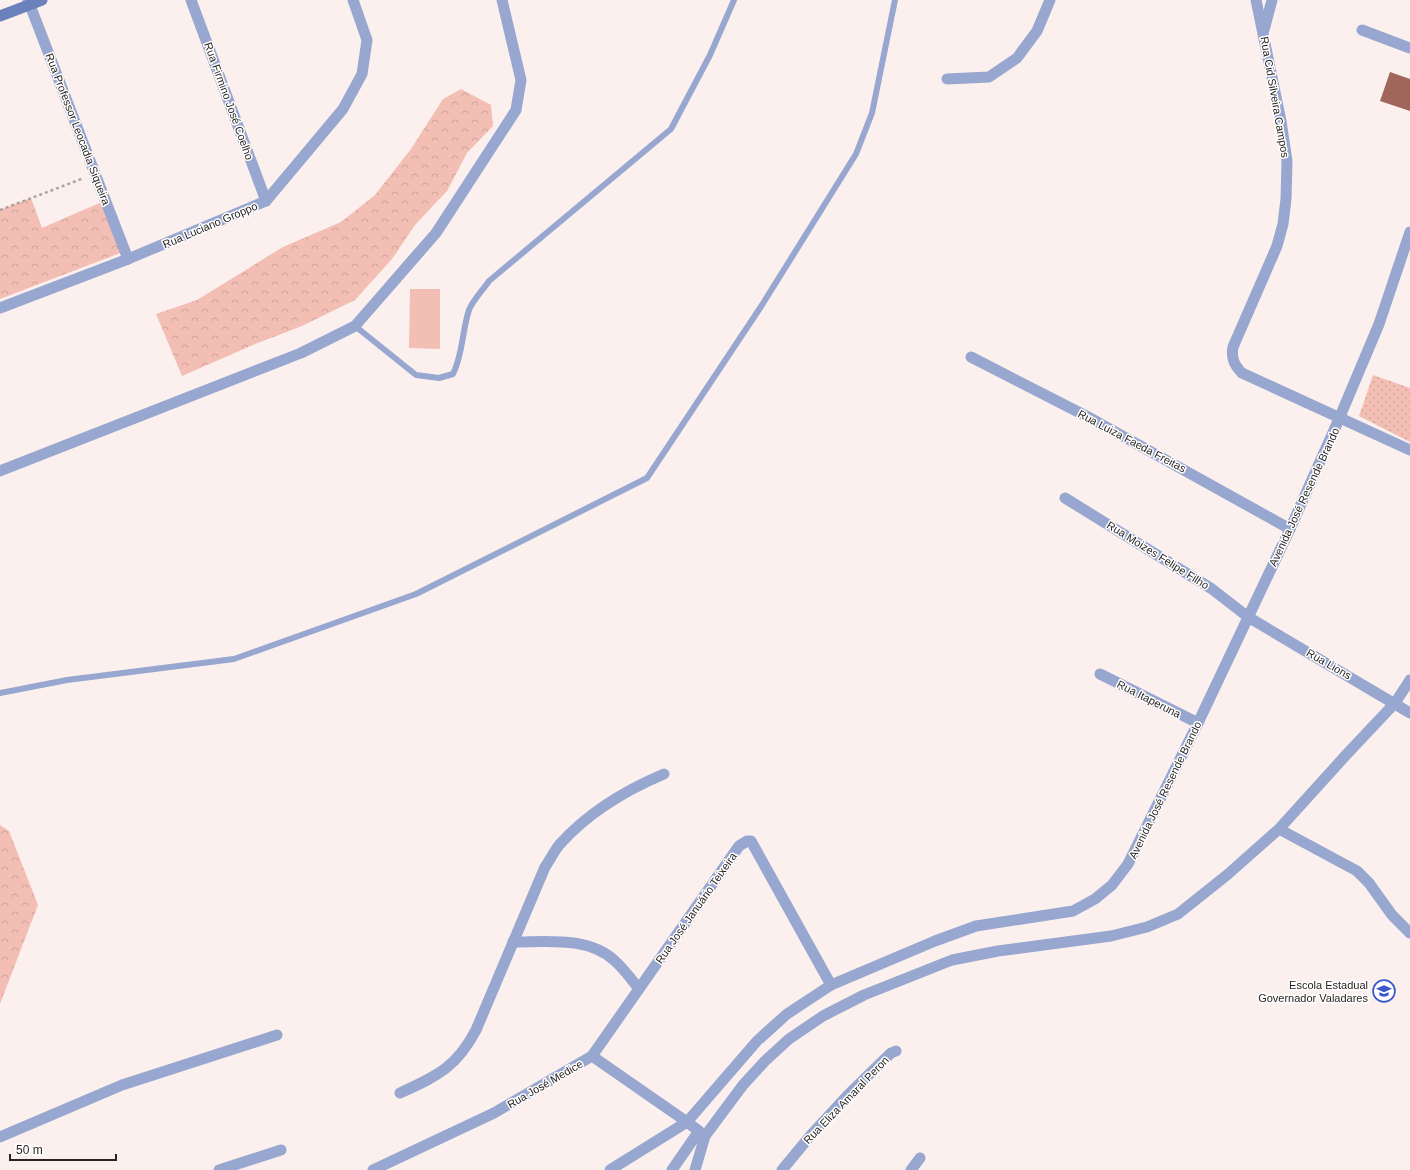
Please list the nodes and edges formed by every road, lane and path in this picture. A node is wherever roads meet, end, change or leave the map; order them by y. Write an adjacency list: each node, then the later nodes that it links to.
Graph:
1 (42, 0): 10 (main road)
2 (191, 0): 17 (street, Rua Firmino José Coelho)
3 (354, 0): 17 (street, Rua Luciano Groppo)
4 (502, 0): 22 (street)
5 (734, 0): 22 (lane)
6 (895, 0): 32 (lane)
7 (1050, 0): 15 (street)
8 (1256, 0): 13 (street, Rua Cid Silveira Campos)
9 (1272, 0): 13 (street)
10 (29, 2): 11 (main road); 16 (street, Rua Professor Leocadia Siqueira)
11 (0, 16)
12 (1362, 30): 14 (street)
13 (1263, 32): 24 (street, Rua Cid Silveira Campos)
14 (1410, 48)
15 (947, 79)
16 (94, 174): 18 (path); 20 (street, Rua Professor Leocadia Siqueira)
17 (266, 201): 20 (street, Rua Luciano Groppo)
18 (0, 210)
19 (1410, 232): 24 (street, Avenida José Resende Brando)
20 (128, 259): 21 (street, Rua Luciano Groppo)
21 (0, 308)
22 (355, 326): 26 (street)
23 (971, 357): 28 (street, Rua Luiza Faeda Freitas)
24 (1339, 419): 25 (street); 28 (street, Avenida José Resende Brando)
25 (1410, 450)
26 (0, 471)
27 (1065, 498): 29 (street, Rua Moizes Felipe Filho)
28 (1290, 529): 29 (street, Avenida José Resende Brando)
29 (1248, 617): 33 (street, Rua Lions); 35 (street, Avenida José Resende Brando)
30 (1100, 674): 35 (street, Rua Itaperuna)
31 (1410, 680): 33 (street)
32 (0, 693)
33 (1395, 703): 34 (street, Rua Lions); 37 (street)
34 (1410, 713)
35 (1198, 723): 40 (street, Avenida José Resende Brando)
36 (664, 774): 39 (street)
37 (1279, 829): 38 (street); 47 (street)
38 (1410, 933)
39 (513, 942): 41 (street); 45 (street)
40 (831, 985): 41 (street, Rua José Januário Teixeira); 46 (street, Avenida José Resende Brando)
41 (640, 989): 44 (street, Rua José Januário Teixeira)
42 (277, 1035): 48 (street)
43 (896, 1051): 56 (street, Rua Eliza Amaral Peron)
44 (592, 1056): 46 (street, Rua José Medice); 52 (street, Rua José Medice)
45 (400, 1093)
46 (687, 1122): 47 (street, Rua José Medice); 53 (street, Avenida José Resende Brando)
47 (702, 1134): 54 (street); 55 (street)
48 (0, 1137)
49 (281, 1150): 51 (street)
50 (920, 1158): 57 (street)
51 (219, 1170)
52 (373, 1170)
53 (610, 1170)
54 (672, 1170)
55 (695, 1170)
56 (782, 1170)
57 (911, 1170)

